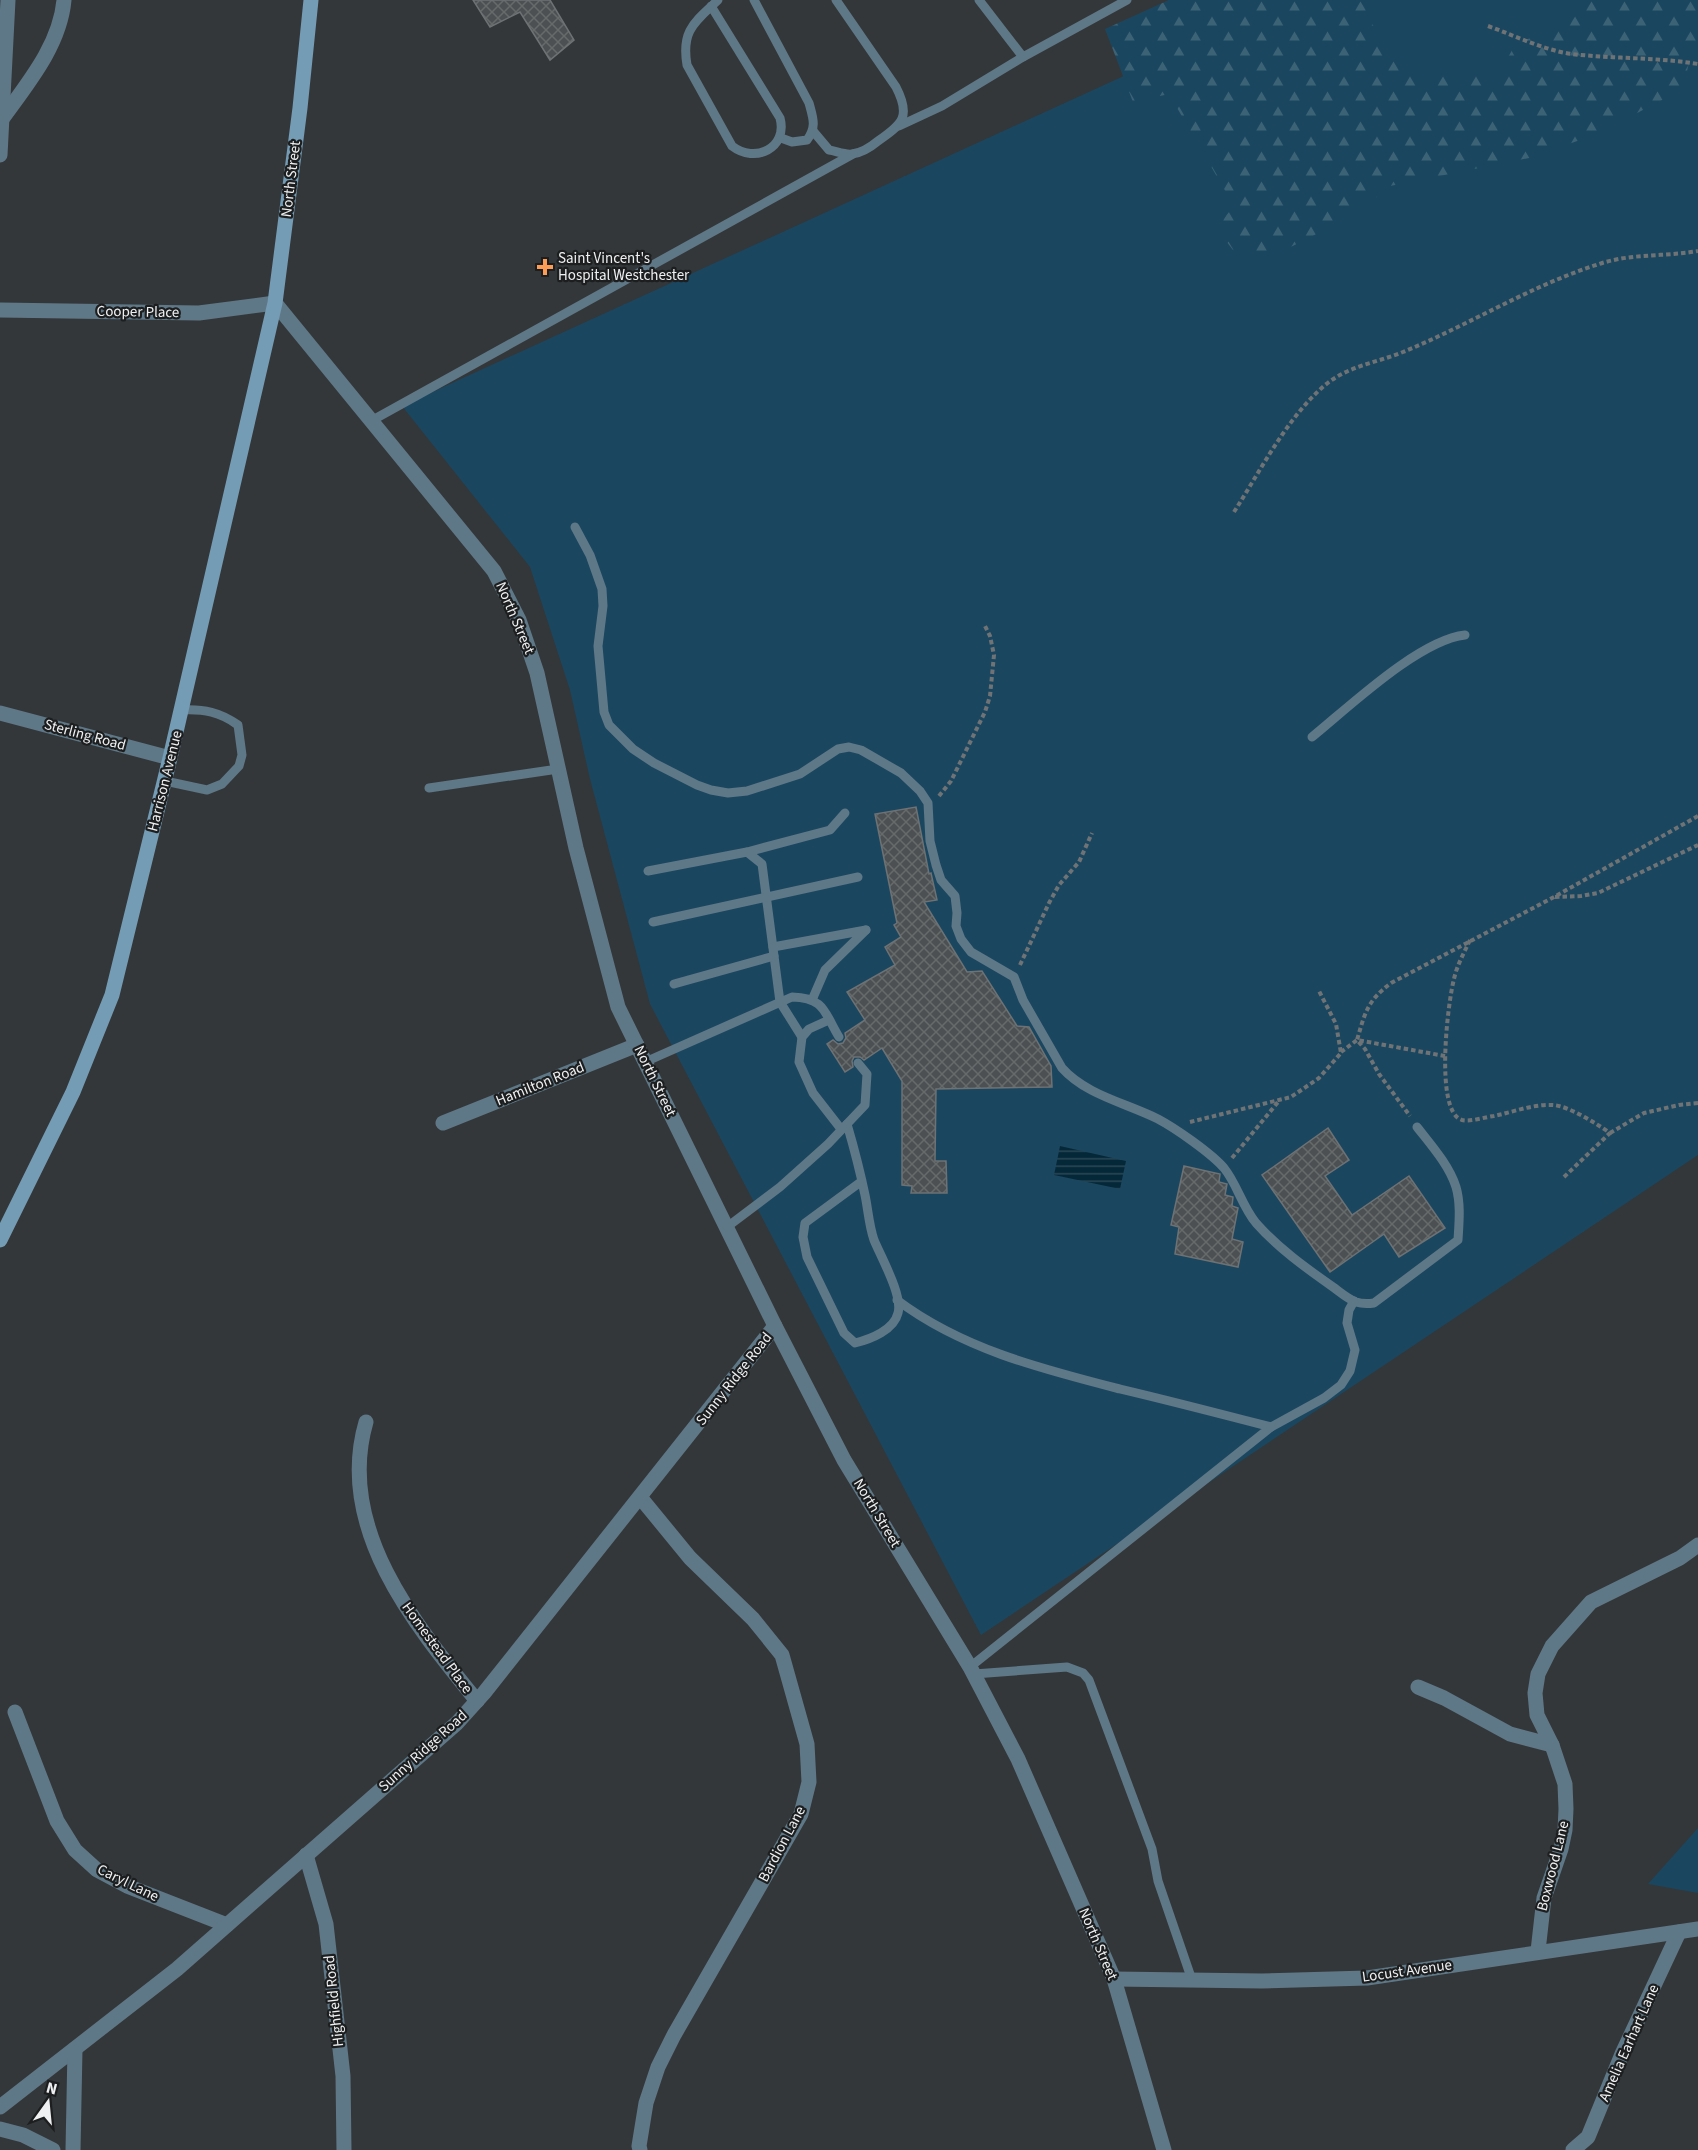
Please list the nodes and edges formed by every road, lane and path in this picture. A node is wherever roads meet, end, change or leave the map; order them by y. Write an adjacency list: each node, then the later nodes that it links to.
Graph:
1 (8, 0): 12 (street)
2 (64, 0): 12 (street)
3 (311, 0): 19 (main road, North Street)
4 (754, 0): 14 (lane)
5 (836, 0): 13 (lane)
6 (979, 0): 10 (lane)
7 (1127, 0): 10 (lane)
8 (715, 3): 15 (lane); 15 (lane)
9 (1488, 26): 11 (path)
10 (1023, 57): 13 (lane)
11 (1698, 64)
12 (2, 119): 17 (street)
13 (899, 126): 16 (lane)
14 (813, 131): 15 (lane); 16 (lane)
15 (781, 138)
16 (853, 154): 21 (lane)
17 (0, 155)
18 (1698, 251): 22 (path)
19 (275, 303): 20 (street, Cooper Place); 21 (street, North Street); 26 (main road, Harrison Avenue)
20 (0, 310)
21 (371, 421): 30 (street, North Street)
22 (1234, 512)
23 (575, 526): 33 (lane)
24 (984, 624): 33 (path)
25 (1465, 636): 28 (lane)
26 (182, 710): 29 (main road, Harrison Avenue); 31 (lane)
27 (0, 713): 29 (street, Sterling Road)
28 (1312, 737)
29 (171, 758): 31 (main road, Harrison Avenue)
30 (558, 769): 32 (lane); 55 (street, North Street)
31 (165, 781): 71 (main road, Harrison Avenue)
32 (429, 788)
33 (928, 803): 46 (lane)
34 (845, 813): 38 (lane)
35 (1698, 816): 41 (path)
36 (1092, 833): 46 (path)
37 (1698, 845): 41 (path)
38 (747, 852): 39 (lane); 42 (lane)
39 (648, 871)
40 (858, 876): 42 (lane)
41 (1554, 897): 44 (path)
42 (767, 898): 43 (lane); 45 (lane)
43 (653, 922)
44 (1470, 940): 54 (path); 57 (path)
45 (773, 951): 47 (lane); 49 (lane); 50 (lane)
46 (1014, 977): 63 (lane)
47 (674, 984)
48 (1319, 991): 56 (path)
49 (812, 1000): 50 (lane); 51 (lane)
50 (780, 1002): 52 (lane); 58 (lane)
51 (829, 1020): 52 (lane); 53 (lane)
52 (802, 1037): 65 (lane)
53 (839, 1037)
54 (1357, 1040): 56 (path); 57 (path); 64 (path)
55 (637, 1045): 58 (street, North Street); 62 (street, Hamilton Road)
56 (1341, 1053): 60 (path)
57 (1445, 1056): 66 (path)
58 (645, 1062): 70 (street, North Street)
59 (858, 1063): 65 (lane)
60 (1278, 1102): 63 (path); 67 (path)
61 (1698, 1103): 66 (path)
62 (443, 1123)
63 (1168, 1126): 67 (lane)
64 (1417, 1126): 73 (lane)
65 (844, 1127): 69 (lane); 70 (lane)
66 (1610, 1133): 68 (path)
67 (1224, 1168): 73 (lane)
68 (1564, 1177)
69 (862, 1181): 72 (lane); 72 (lane)
70 (726, 1227): 74 (street, North Street)
71 (0, 1240)
72 (897, 1300): 76 (lane)
73 (1354, 1301): 76 (lane)
74 (775, 1326): 77 (street, Sunny Ridge Road); 79 (street, North Street)
75 (366, 1422): 81 (street, Homestead Place)
76 (1271, 1426): 79 (lane)
77 (640, 1497): 81 (street, Sunny Ridge Road); 97 (street, Bardion Lane)
78 (1698, 1545): 83 (street, Boxwood Lane)
79 (972, 1671): 89 (street, North Street); 90 (lane)
80 (1418, 1687): 83 (street)
81 (477, 1701): 84 (street, Sunny Ridge Road)
82 (15, 1712): 85 (street, Caryl Lane)
83 (1552, 1745): 88 (street, Boxwood Lane)
84 (306, 1855): 85 (street, Sunny Ridge Road); 96 (street, Highfield Road)
85 (226, 1925): 91 (street, Sunny Ridge Road)
86 (1698, 1929): 87 (street, Locust Avenue)
87 (1679, 1932): 88 (street, Locust Avenue); 99 (street, Amelia Earhart Lane)
88 (1538, 1951): 90 (street, Locust Avenue)
89 (1114, 1979): 90 (street, Locust Avenue); 98 (street, North Street)
90 (1192, 1980)
91 (75, 2049): 92 (street, Sunny Ridge Road); 95 (street)
92 (0, 2108)
93 (0, 2129): 94 (street)
94 (53, 2150)
95 (72, 2150)
96 (344, 2150)
97 (640, 2150)
98 (1164, 2150)
99 (1573, 2150)

